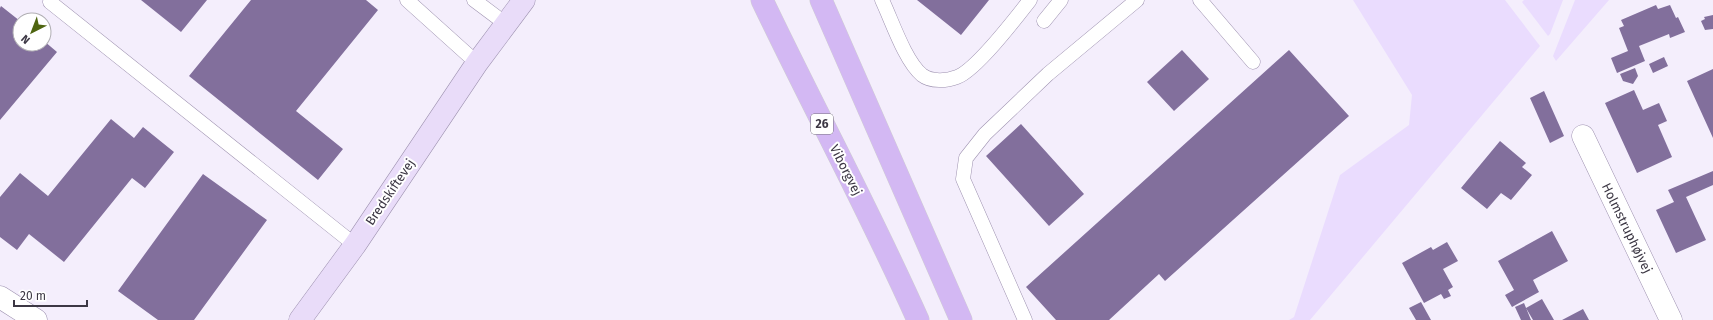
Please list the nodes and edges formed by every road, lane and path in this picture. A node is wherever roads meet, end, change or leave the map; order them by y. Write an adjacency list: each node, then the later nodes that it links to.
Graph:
1 (408, 0): 15 (lane)
2 (474, 0): 13 (lane)
3 (524, 0): 13 (street, Bredskiftevej)
4 (762, 0): 21 (main road, Viborgvej / 26)
5 (821, 0): 22 (main road)
6 (882, 0): 7 (lane)
7 (1030, 0)
8 (1061, 0): 12 (lane)
9 (1137, 0): 23 (lane)
10 (1200, 0): 14 (lane)
11 (50, 2): 17 (lane)
12 (1044, 21)
13 (506, 24): 15 (street, Bredskiftevej)
14 (1253, 62)
15 (478, 63): 17 (street, Bredskiftevej)
16 (1582, 136): 24 (street, Holmstruphøjvej)
17 (355, 245): 20 (street, Bredskiftevej)
18 (0, 297): 19 (street)
19 (36, 320)
20 (300, 320)
21 (918, 320)
22 (961, 320)
23 (1025, 320)
24 (1671, 320)

